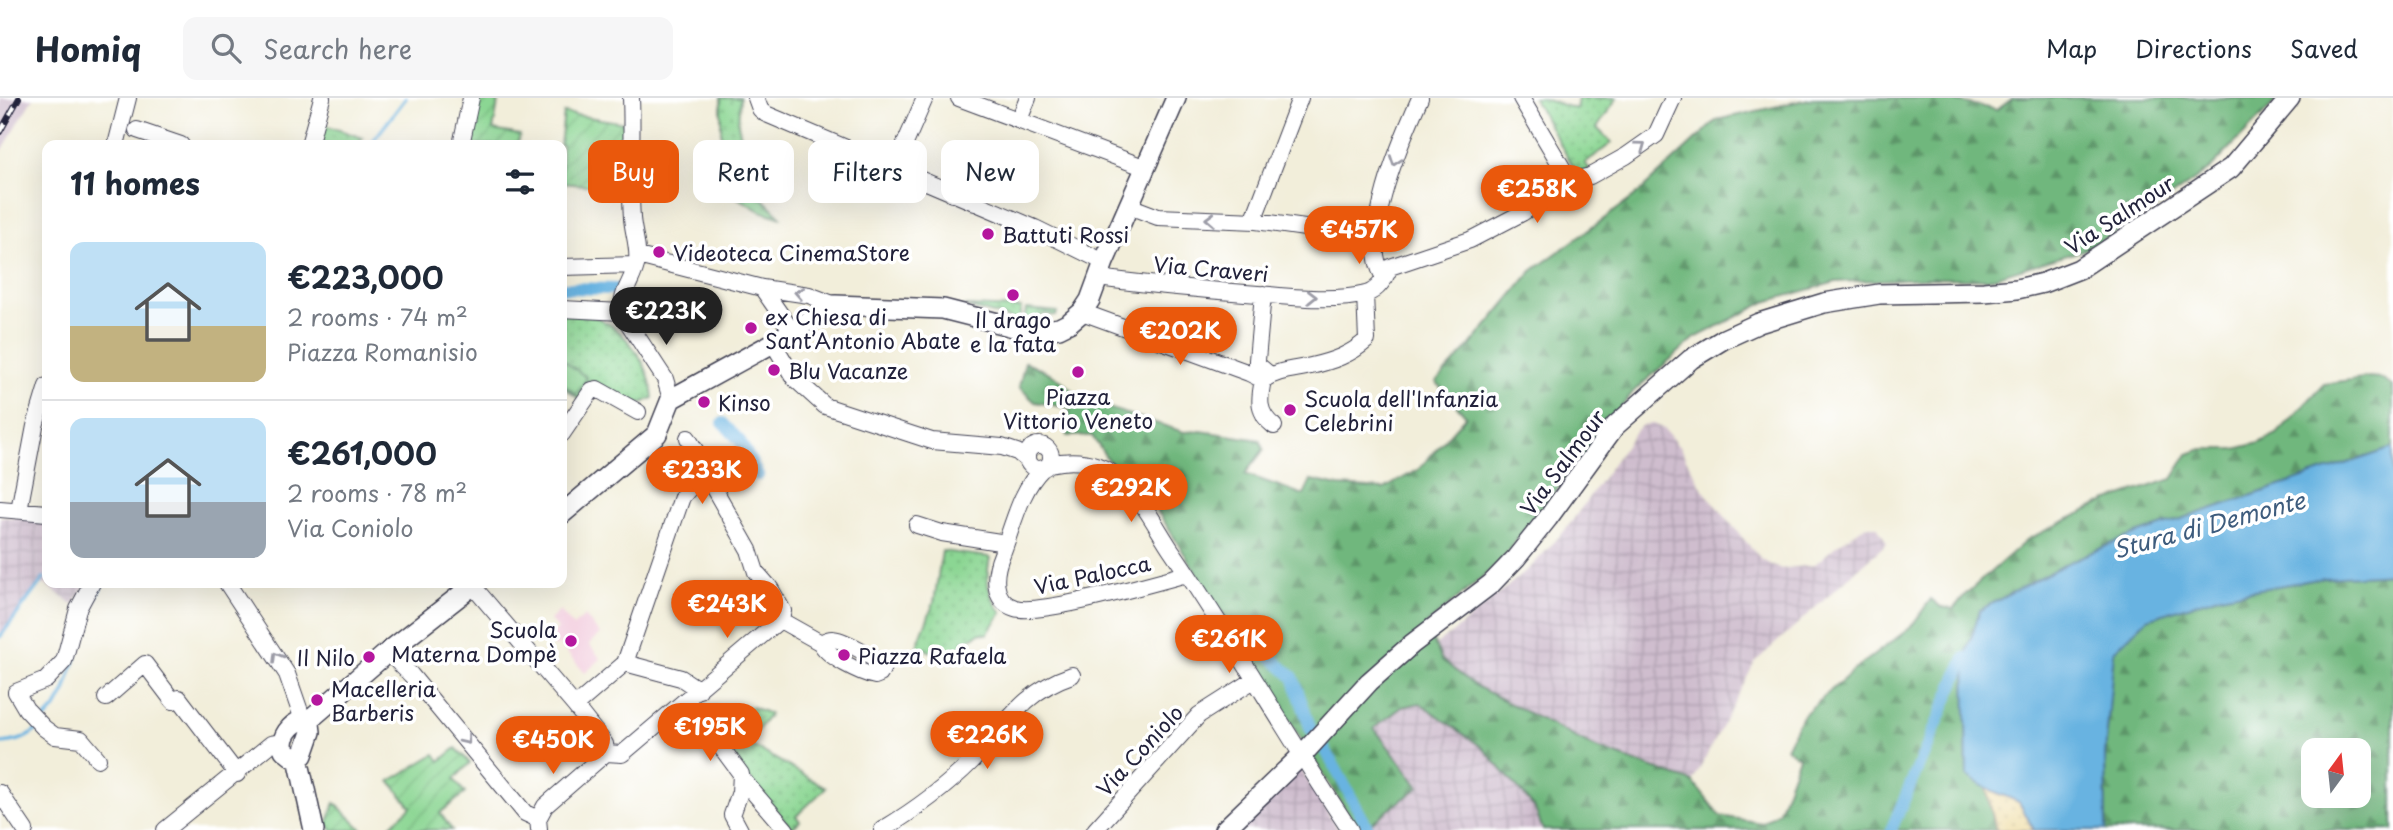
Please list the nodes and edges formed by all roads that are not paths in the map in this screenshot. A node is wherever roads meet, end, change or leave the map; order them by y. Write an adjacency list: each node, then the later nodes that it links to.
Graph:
1 (128, 98): 16 (street)
2 (322, 98): 18 (street)
3 (471, 98): 19 (street)
4 (632, 98): 28 (street)
5 (925, 98): 21 (street)
6 (959, 98): 15 (street)
7 (1028, 98): 15 (street)
8 (1176, 98): 22 (main road)
9 (1420, 98): 27 (street, one-way to 27)
10 (1521, 98): 23 (street)
11 (1673, 98): 23 (street, one-way to 11)
12 (2290, 98): 75 (main road, Via Salmour)
13 (1298, 99): 26 (street)
14 (758, 103): 20 (street, Via Craveri)
15 (1019, 120): 22 (street)
16 (134, 133): 17 (street)
17 (161, 140)
18 (310, 140)
19 (462, 140)
20 (834, 140)
21 (907, 140)
22 (1146, 168): 25 (main road)
23 (1570, 181): 31 (street)
24 (975, 203): 30 (street, Via Craveri)
25 (1129, 206): 26 (street, one-way to 25); 30 (main road)
26 (1253, 221): 27 (street)
27 (1374, 238): 31 (street)
28 (637, 261): 29 (street); 32 (street); 37 (street)
29 (567, 267)
30 (1101, 270): 33 (street, Via Craveri); 38 (main road)
31 (1387, 272): 34 (street)
32 (761, 288): 35 (street, one-way to 32); 39 (street)
33 (1263, 294): 34 (street, Via Craveri, one-way to 34); 41 (street)
34 (1365, 294): 41 (street)
35 (835, 305): 38 (main road); 39 (main road)
36 (567, 309): 37 (street)
37 (622, 312): 42 (street)
38 (1082, 312): 41 (street)
39 (792, 331): 40 (main road)
40 (773, 343): 42 (main road); 48 (street, Via Palocca)
41 (1267, 377): 45 (street)
42 (671, 398): 52 (main road)
43 (42, 403): 51 (street)
44 (638, 412): 46 (street)
45 (1274, 426)
46 (567, 427)
47 (688, 438): 49 (street)
48 (1038, 459): 55 (street, Via Palocca); 56 (street, Via Palocca)
49 (704, 471): 61 (street); 64 (street)
50 (0, 509): 51 (street)
51 (19, 510): 53 (street)
52 (567, 510)
53 (42, 512)
54 (916, 525): 55 (street)
55 (1006, 543): 56 (street, Via Palocca)
56 (1187, 574): 66 (street, Via Palocca)
57 (89, 588): 67 (street)
58 (230, 588): 72 (street, one-way to 58)
59 (469, 588): 63 (main road)
60 (477, 588): 71 (street)
61 (780, 620): 62 (street); 68 (street)
62 (821, 643)
63 (388, 652): 72 (main road); 81 (street, one-way to 81)
64 (625, 663): 68 (street); 71 (street)
65 (1073, 676): 87 (street)
66 (1254, 680): 75 (street, Via Palocca); 88 (street, Via Coniolo)
67 (16, 692): 69 (street); 77 (street)
68 (693, 695): 74 (street); 79 (street)
69 (0, 698)
70 (107, 698): 78 (street)
71 (575, 706): 74 (street)
72 (306, 720): 73 (main road); 76 (main road)
73 (283, 742): 76 (main road); 78 (street)
74 (606, 753): 81 (street)
75 (1302, 755): 89 (main road, Via Salmour); 90 (street, Via Palocca)
76 (298, 758): 84 (main road)
77 (98, 759)
78 (237, 774): 83 (street)
79 (741, 785): 85 (street); 86 (street)
80 (0, 793): 82 (street)
81 (539, 825)
82 (25, 830)
83 (165, 830)
84 (314, 830)
85 (740, 830)
86 (786, 830)
87 (882, 830)
88 (1095, 830)
89 (1224, 830)
90 (1350, 830)

